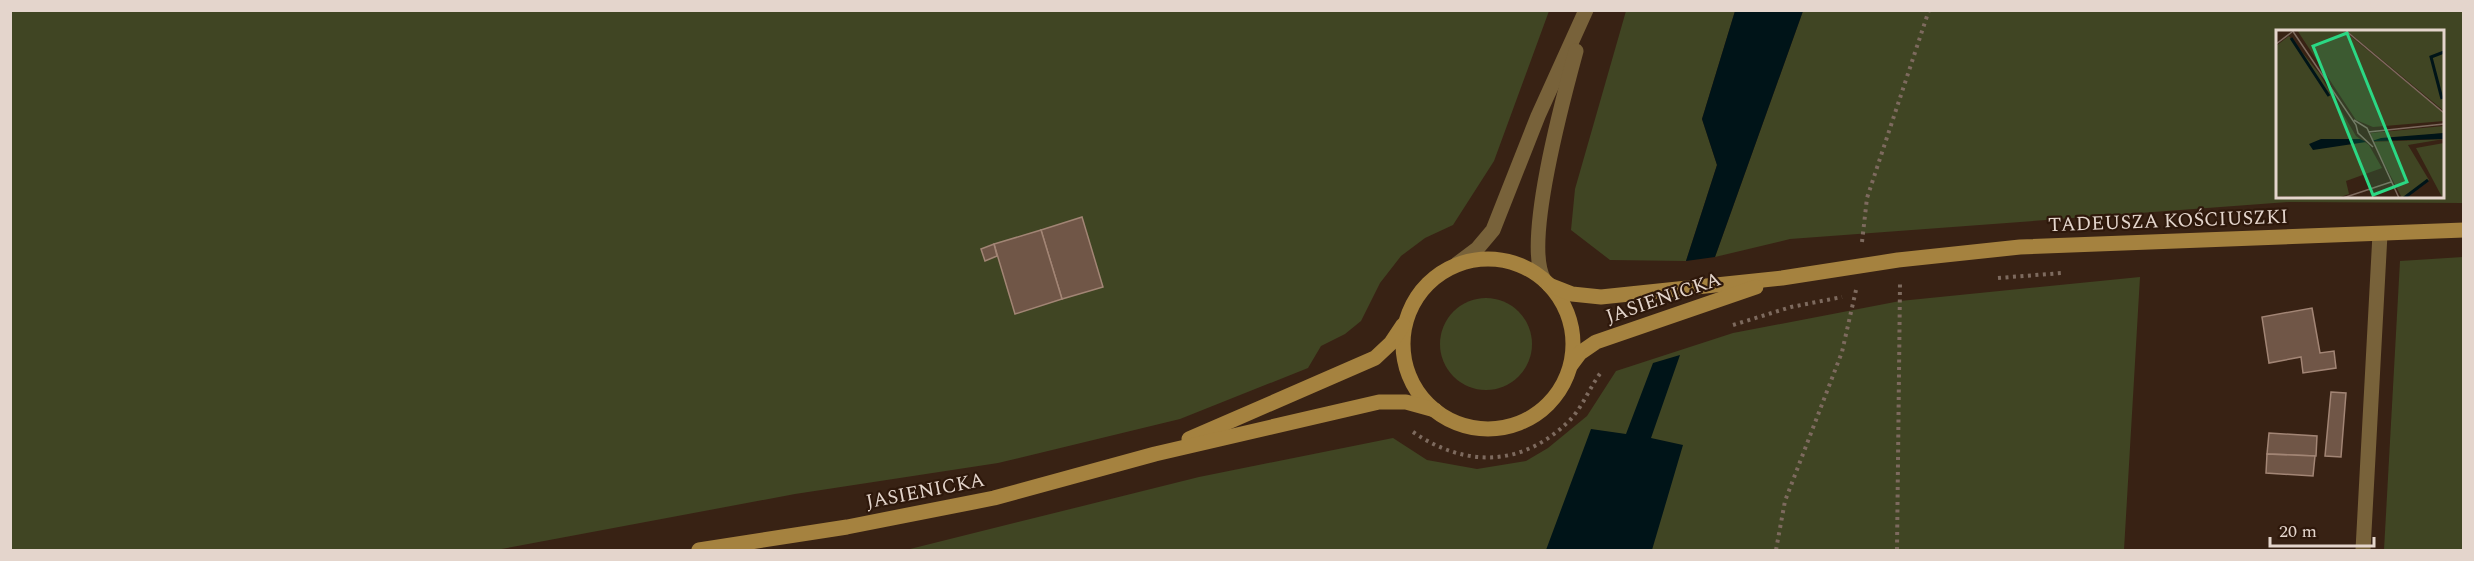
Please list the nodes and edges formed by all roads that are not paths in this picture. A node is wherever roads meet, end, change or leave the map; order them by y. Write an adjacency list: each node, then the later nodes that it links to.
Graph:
1 (1586, 10): 4 (street); 7 (street)
2 (2463, 230): 3 (main road, TADEUSZA KOŚCIUSZKI)
3 (2380, 234): 5 (main road, TADEUSZA KOŚCIUSZKI); 13 (street)
4 (1457, 264): 7 (main road); 8 (main road)
5 (1869, 264): 6 (main road, JASIENICKA)
6 (1782, 278): 7 (main road, JASIENICKA); 9 (main road, JASIENICKA)
7 (1546, 282): 9 (main road)
8 (1406, 320): 10 (main road); 11 (main road, JASIENICKA)
9 (1568, 370): 10 (main road)
10 (1435, 410): 11 (main road, JASIENICKA)
11 (1155, 454): 12 (main road, JASIENICKA)
12 (699, 550)
13 (2363, 550)

